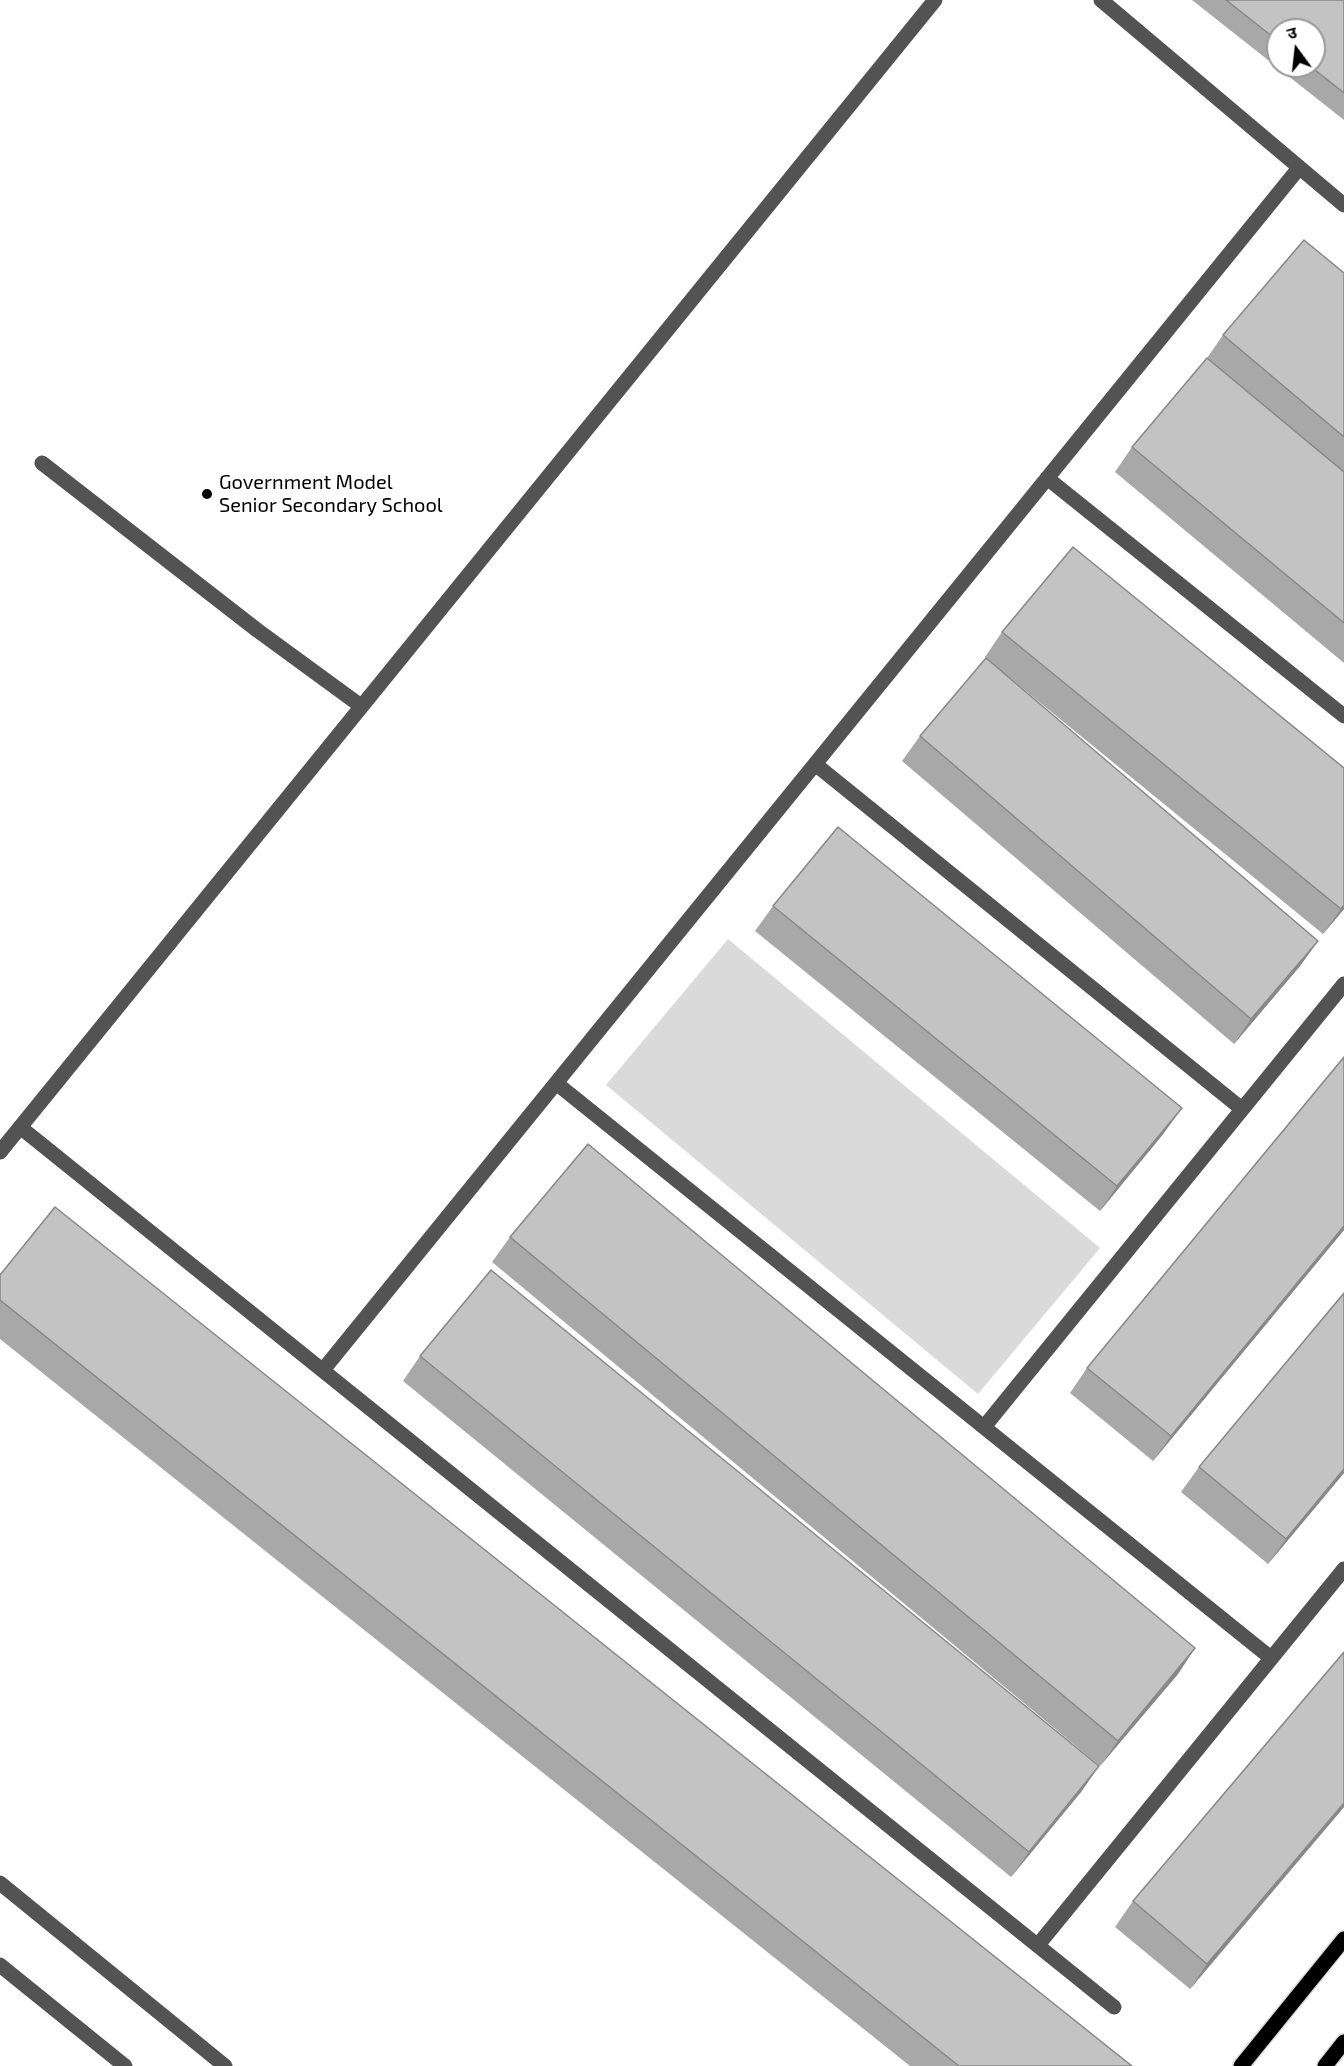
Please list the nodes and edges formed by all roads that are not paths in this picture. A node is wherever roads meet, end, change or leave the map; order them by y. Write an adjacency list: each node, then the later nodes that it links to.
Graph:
1 (935, 0): 7 (street)
2 (1101, 0): 3 (street)
3 (1299, 168): 4 (street); 6 (street)
4 (1344, 205)
5 (42, 463): 7 (street)
6 (1047, 478): 8 (street); 9 (street)
7 (361, 706): 13 (street)
8 (1344, 716)
9 (815, 764): 11 (street); 12 (street)
10 (1344, 984): 12 (street)
11 (556, 1083): 15 (street); 16 (street)
12 (1242, 1109): 16 (street)
13 (20, 1127): 14 (street); 15 (street)
14 (0, 1152)
15 (323, 1370): 21 (street)
16 (984, 1427): 18 (street)
17 (1344, 1569): 18 (street)
18 (1271, 1658): 21 (street)
19 (0, 1883): 26 (street)
20 (1344, 1939): 27 (main road)
21 (1038, 1945): 23 (street)
22 (0, 1965): 25 (street)
23 (1114, 2007)
24 (1344, 2042): 28 (main road)
25 (125, 2066)
26 (225, 2066)
27 (1241, 2066)
28 (1325, 2066)

